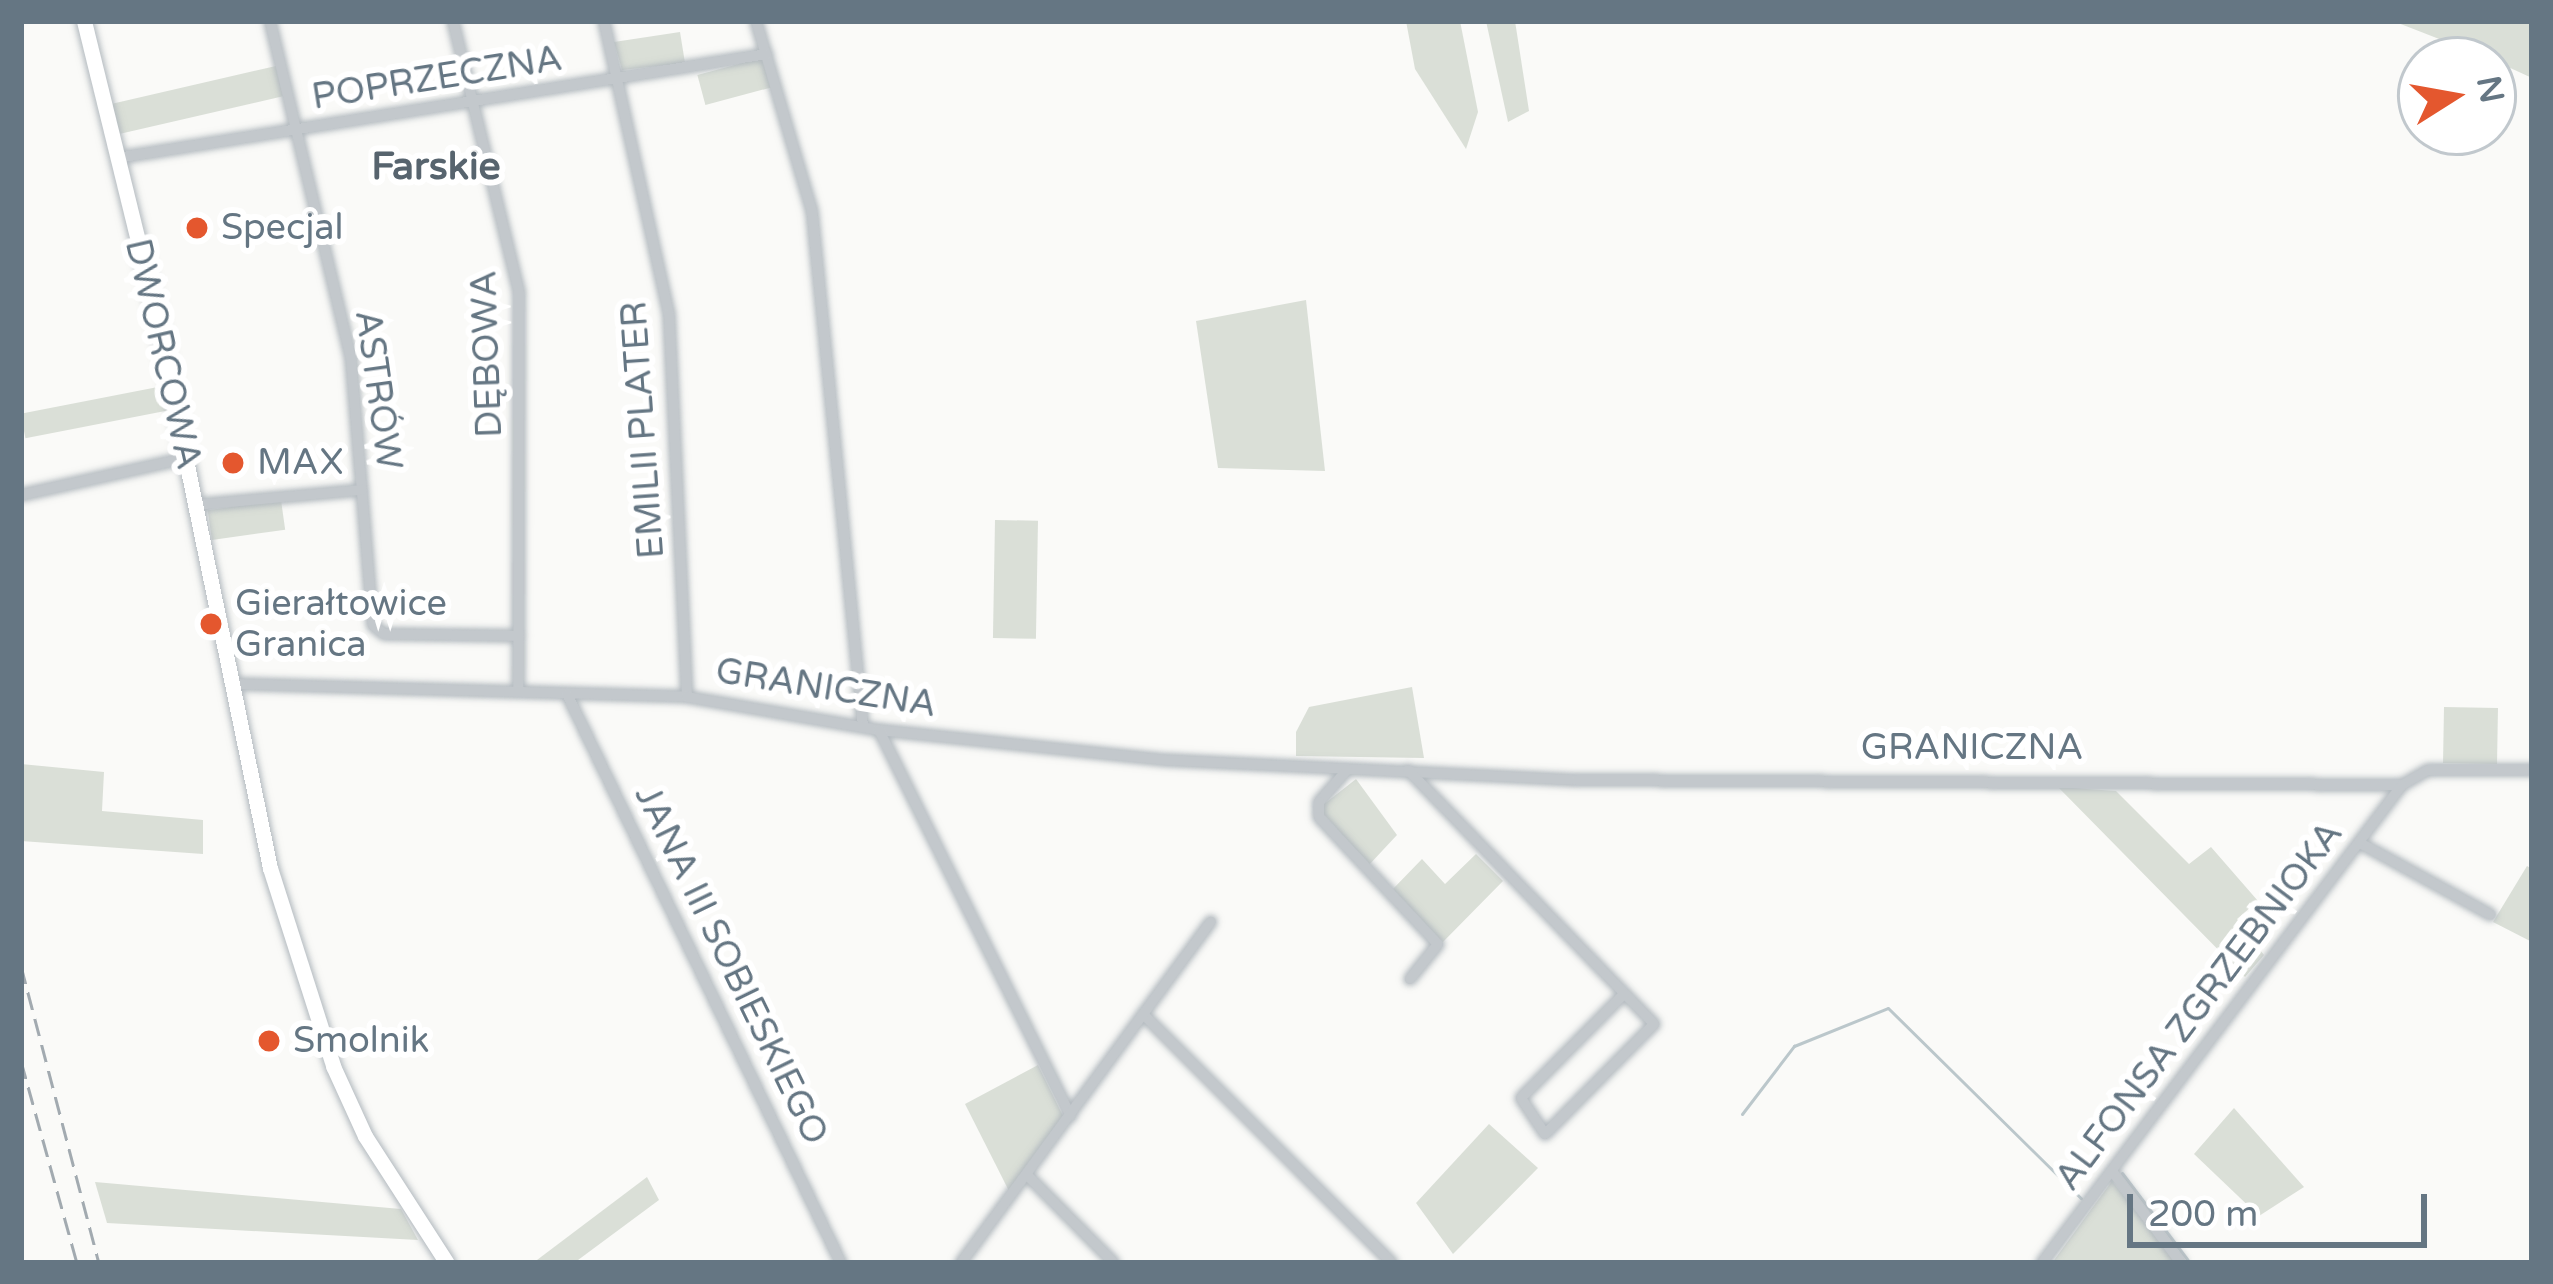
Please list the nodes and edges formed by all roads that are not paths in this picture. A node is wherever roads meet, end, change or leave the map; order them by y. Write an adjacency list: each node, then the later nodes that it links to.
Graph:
1 (84, 21): 10 (main road, DWORCOWA)
2 (270, 21): 9 (street, ASTRÓW)
3 (453, 21): 8 (street, DĘBOWA)
4 (604, 21): 7 (street, EMILII PLATER)
5 (755, 21): 6 (street)
6 (767, 54): 7 (street, POPRZECZNA); 20 (street)
7 (621, 79): 8 (street, POPRZECZNA); 19 (street, EMILII PLATER)
8 (476, 103): 9 (street, POPRZECZNA); 15 (street, DĘBOWA)
9 (298, 131): 10 (street, POPRZECZNA); 12 (street, ASTRÓW)
10 (117, 158): 11 (main road, DWORCOWA)
11 (187, 458): 13 (street); 14 (main road, DWORCOWA)
12 (362, 490): 14 (street); 15 (street, ASTRÓW)
13 (21, 495)
14 (196, 505): 16 (main road, DWORCOWA)
15 (519, 636): 17 (street, DĘBOWA)
16 (233, 686): 17 (street, GRANICZNA); 35 (main road, DWORCOWA)
17 (518, 692): 18 (street, GRANICZNA)
18 (567, 694): 19 (street, GRANICZNA); 36 (street, JANA III SOBIESKIEGO)
19 (687, 697): 20 (street, GRANICZNA)
20 (863, 725): 21 (street, GRANICZNA)
21 (879, 730): 22 (street, GRANICZNA); 32 (street)
22 (1347, 770): 23 (street, GRANICZNA); 29 (street)
23 (1408, 770): 25 (street, GRANICZNA); 30 (street)
24 (2532, 770): 25 (street, GRANICZNA)
25 (2402, 784): 26 (street, ALFONSA ZGRZEBNIOKA)
26 (2360, 843): 27 (street); 33 (street, ALFONSA ZGRZEBNIOKA)
27 (2491, 915)
28 (1211, 922): 31 (street)
29 (1410, 979)
30 (1624, 994): 30 (street)
31 (1143, 1014): 32 (street); 39 (street)
32 (1071, 1116): 34 (street)
33 (2112, 1171): 40 (street, ALFONSA ZGRZEBNIOKA); 41 (street)
34 (1028, 1176): 37 (street); 38 (street)
35 (447, 1263)
36 (841, 1263)
37 (961, 1263)
38 (1114, 1263)
39 (1392, 1263)
40 (2042, 1263)
41 (2181, 1263)

